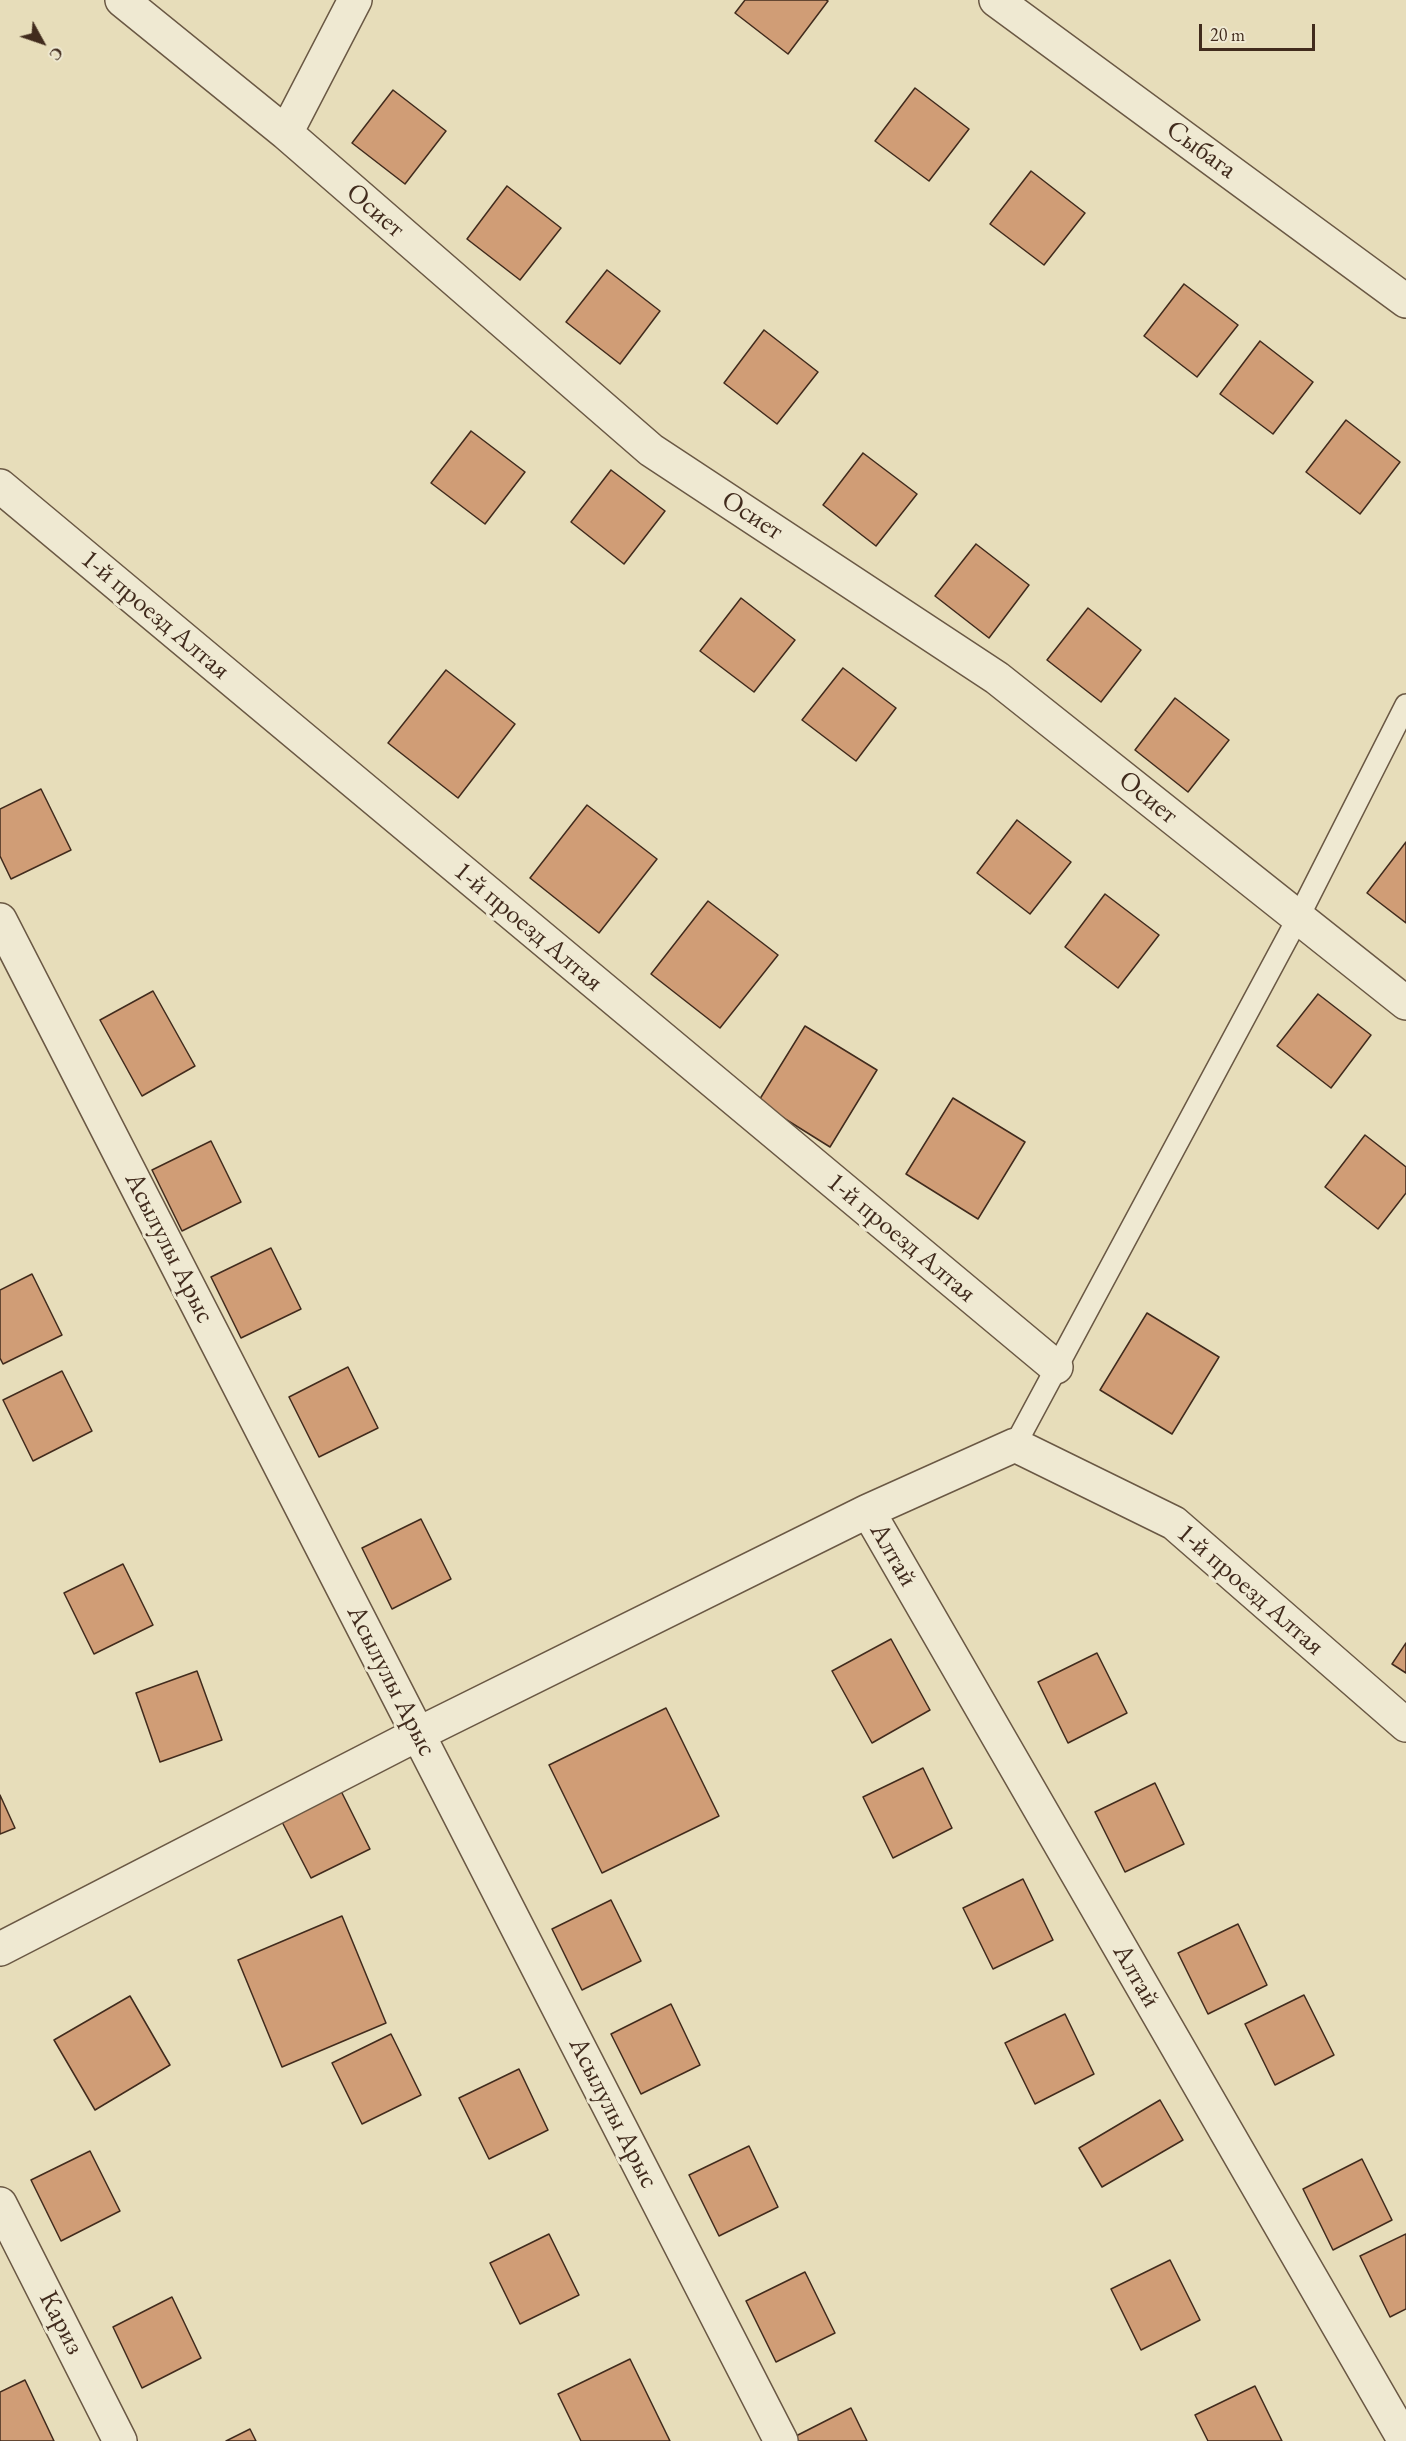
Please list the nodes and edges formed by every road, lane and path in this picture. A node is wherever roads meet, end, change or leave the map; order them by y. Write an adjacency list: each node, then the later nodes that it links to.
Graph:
1 (122, 0): 4 (street, Осиет)
2 (355, 0): 4 (street)
3 (996, 0): 5 (street, Сыбага)
4 (285, 133): 8 (street, Осиет)
5 (1406, 301)
6 (0, 486): 11 (street, 1-й проезд Алтая)
7 (1406, 705): 8 (lane)
8 (1298, 918): 10 (street, Осиет); 11 (lane)
9 (0, 920): 15 (street, Асылулы Арыс)
10 (1406, 1003)
11 (1056, 1367): 12 (lane)
12 (1015, 1445): 13 (street); 14 (street, 1-й проезд Алтая)
13 (868, 1511): 15 (street); 20 (street, Алтай)
14 (1406, 1725)
15 (418, 1734): 16 (street); 19 (street, Асылулы Арыс)
16 (0, 1949)
17 (0, 2205): 18 (street, Кариз)
18 (120, 2441)
19 (781, 2441)
20 (1404, 2441)

